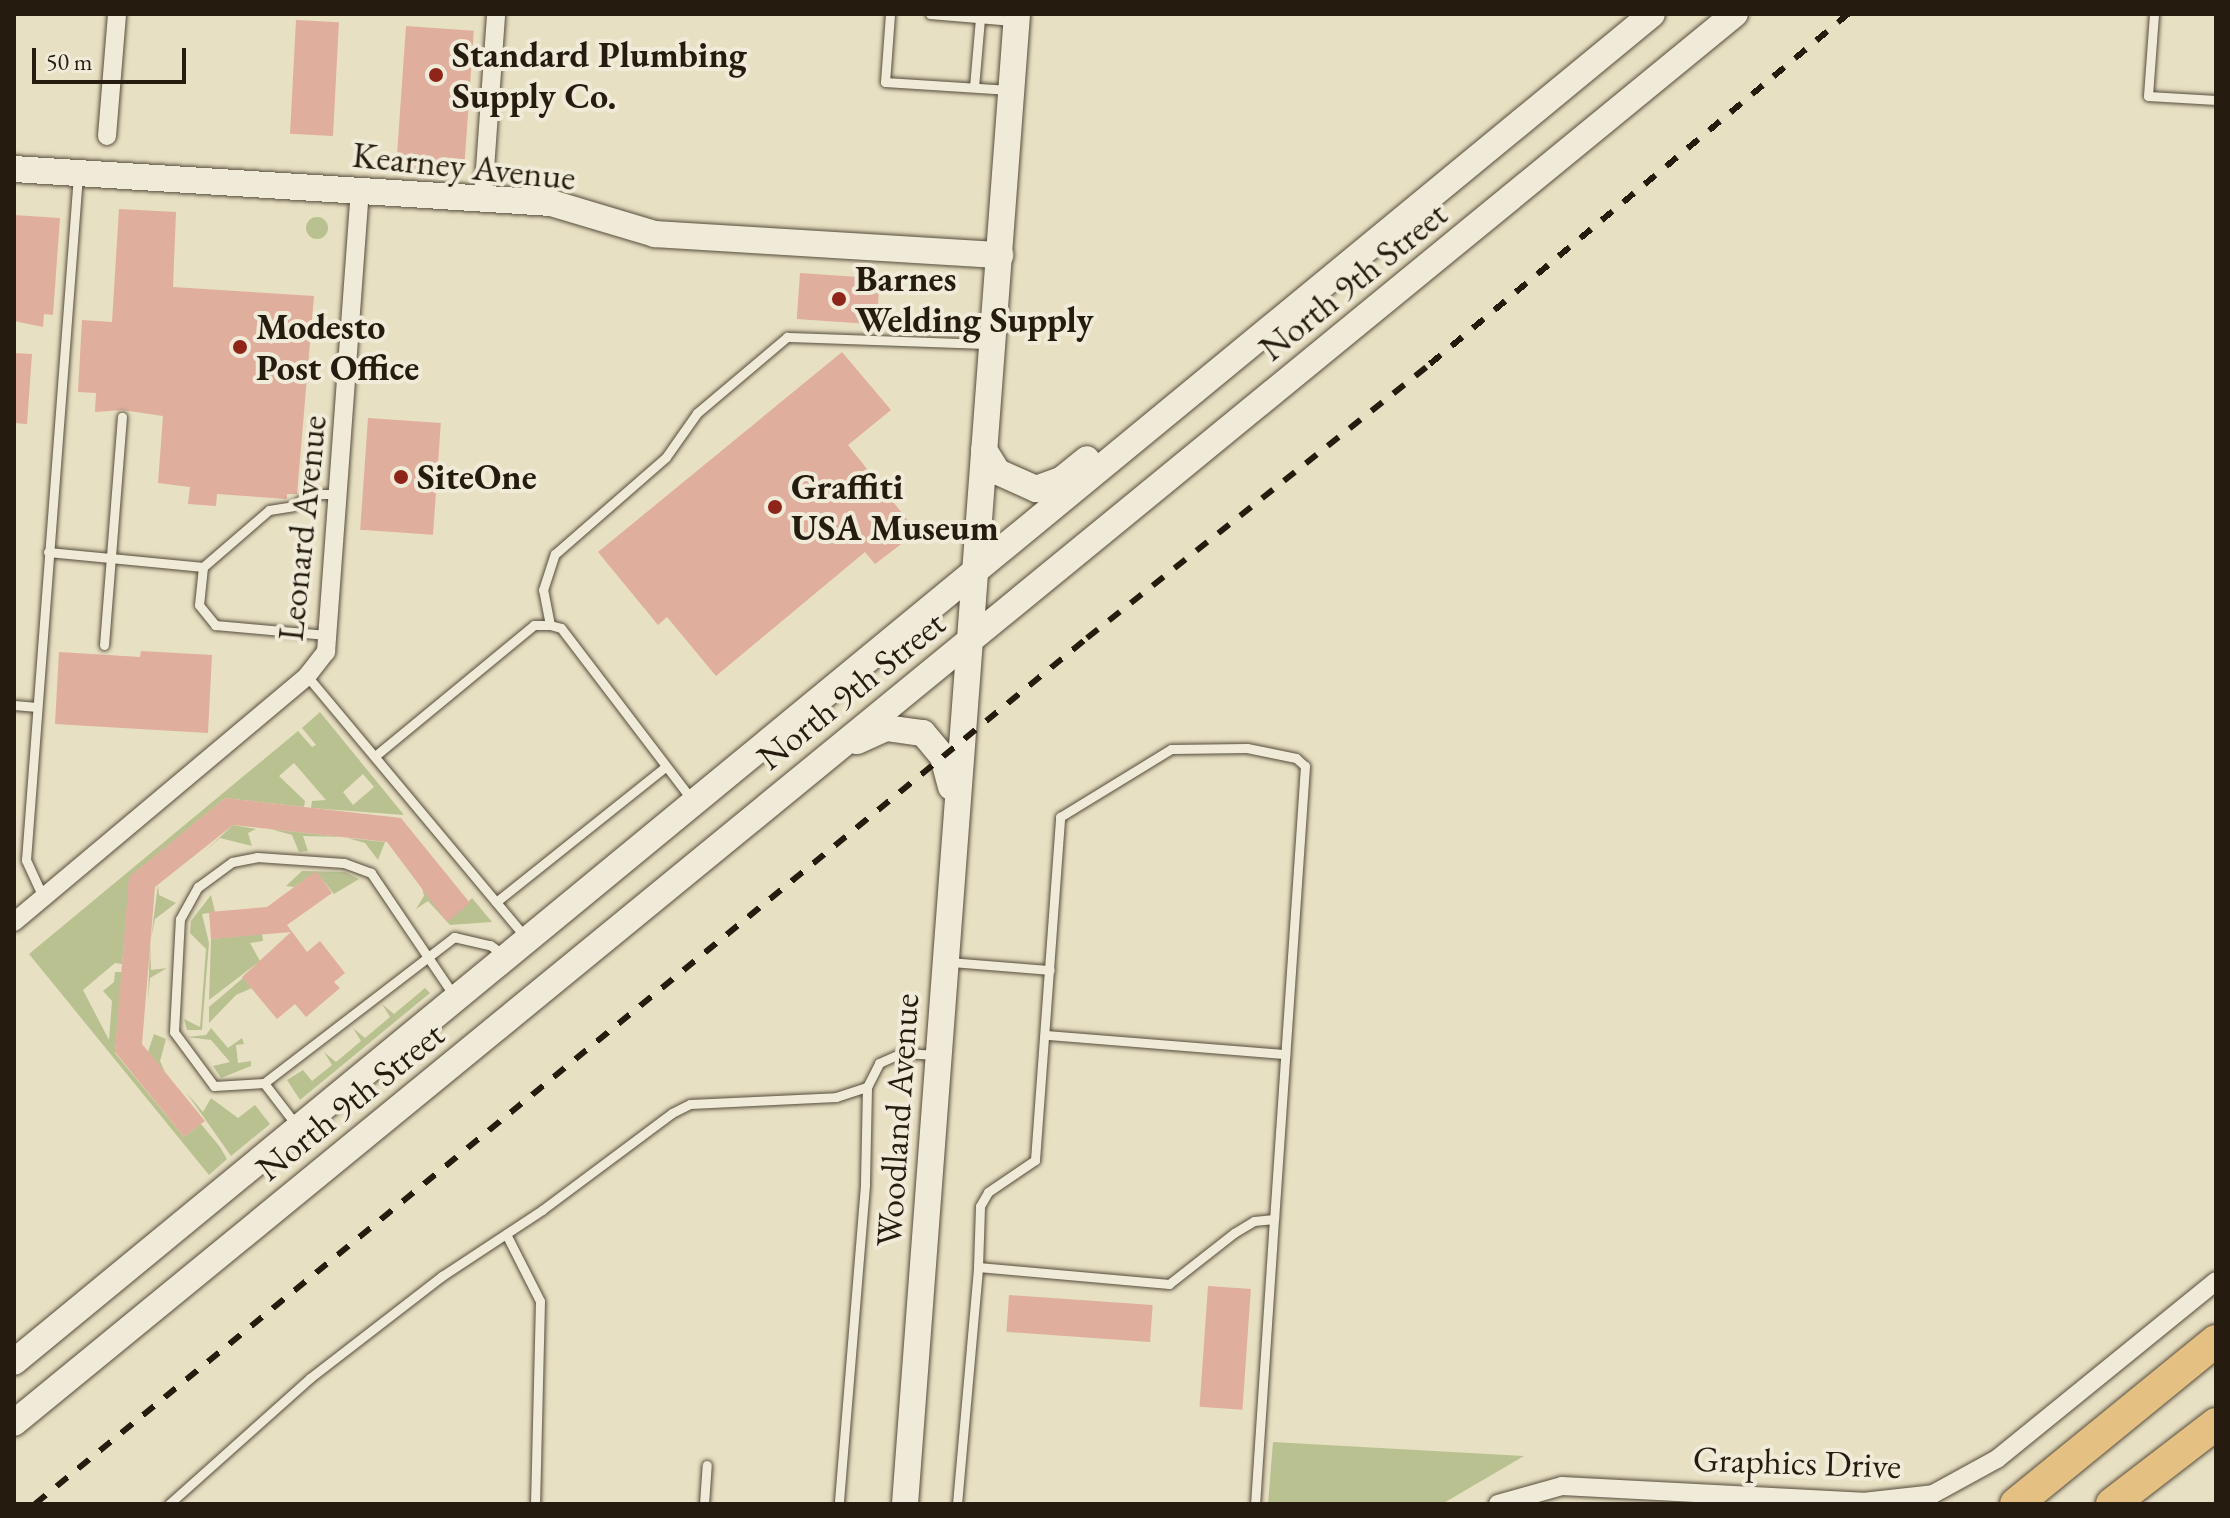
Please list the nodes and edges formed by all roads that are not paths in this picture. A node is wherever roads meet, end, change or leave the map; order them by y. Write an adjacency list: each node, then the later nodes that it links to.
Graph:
1 (117, 14): 13 (street)
2 (496, 14): 17 (street)
3 (890, 14): 10 (lane)
4 (930, 14): 8 (lane)
5 (1652, 14): 20 (street, North 9th Street)
6 (1735, 14): 30 (street, North 9th Street)
7 (2154, 14): 12 (lane)
8 (980, 18): 9 (lane); 10 (lane)
9 (1017, 18): 11 (street, Woodland Avenue)
10 (974, 87): 11 (lane)
11 (1011, 90): 18 (street, Woodland Avenue)
12 (2216, 100)
13 (107, 136)
14 (14, 169): 15 (street, Kearney Avenue)
15 (78, 172): 16 (street, Kearney Avenue); 24 (lane)
16 (360, 191): 17 (street, Kearney Avenue); 23 (street, Leonard Avenue)
17 (483, 197): 18 (street, Kearney Avenue)
18 (1000, 255): 19 (street, Woodland Avenue)
19 (992, 344): 22 (street, Woodland Avenue); 28 (lane)
20 (1174, 409): 22 (street); 27 (street, North 9th Street)
21 (122, 417): 25 (lane)
22 (984, 450): 27 (street, Woodland Avenue)
23 (341, 495): 26 (lane); 29 (street, Leonard Avenue)
24 (48, 552): 25 (lane); 34 (lane)
25 (111, 558): 26 (lane); 31 (lane)
26 (203, 567): 29 (lane)
27 (973, 576): 30 (street, Woodland Avenue); 38 (street, North 9th Street)
28 (550, 625): 35 (lane); 36 (lane)
29 (330, 635): 32 (street, Leonard Avenue)
30 (969, 641): 37 (street, North 9th Street); 39 (street, Woodland Avenue)
31 (104, 645)
32 (307, 676): 35 (lane); 40 (street, Leonard Avenue)
33 (14, 705): 34 (lane)
34 (37, 707): 40 (lane)
35 (375, 756): 41 (lane)
36 (665, 767): 38 (lane); 41 (lane)
37 (770, 801): 39 (street); 60 (street, North 9th Street)
38 (695, 804): 43 (street, North 9th Street)
39 (956, 813): 45 (street, Woodland Avenue)
40 (43, 897): 42 (street, Leonard Avenue)
41 (496, 902): 43 (lane)
42 (14, 922)
43 (518, 949): 44 (lane); 47 (street, North 9th Street)
44 (427, 953): 47 (lane); 51 (lane); 51 (lane)
45 (945, 962): 46 (lane); 50 (street, Woodland Avenue)
46 (1050, 970): 48 (lane); 49 (lane)
47 (456, 999): 53 (street, North 9th Street)
48 (1047, 1035): 49 (lane); 56 (lane)
49 (1285, 1054): 54 (lane)
50 (938, 1055): 52 (lane); 68 (street, Woodland Avenue)
51 (264, 1083): 53 (lane)
52 (867, 1087): 55 (lane); 67 (lane)
53 (299, 1128): 59 (street, North 9th Street)
54 (1274, 1219): 56 (lane); 70 (lane)
55 (506, 1234): 64 (lane); 65 (lane)
56 (978, 1267): 69 (lane)
57 (2216, 1281): 63 (street, Graphics Drive)
58 (2216, 1341): 72 (highway)
59 (15, 1361)
60 (14, 1423)
61 (2216, 1424): 73 (highway)
62 (707, 1465): 66 (lane)
63 (1543, 1496): 71 (street, Graphics Drive)
64 (169, 1504)
65 (535, 1504)
66 (704, 1504)
67 (839, 1504)
68 (905, 1504)
69 (957, 1504)
70 (1255, 1504)
71 (1498, 1504)
72 (2016, 1504)
73 (2112, 1504)

